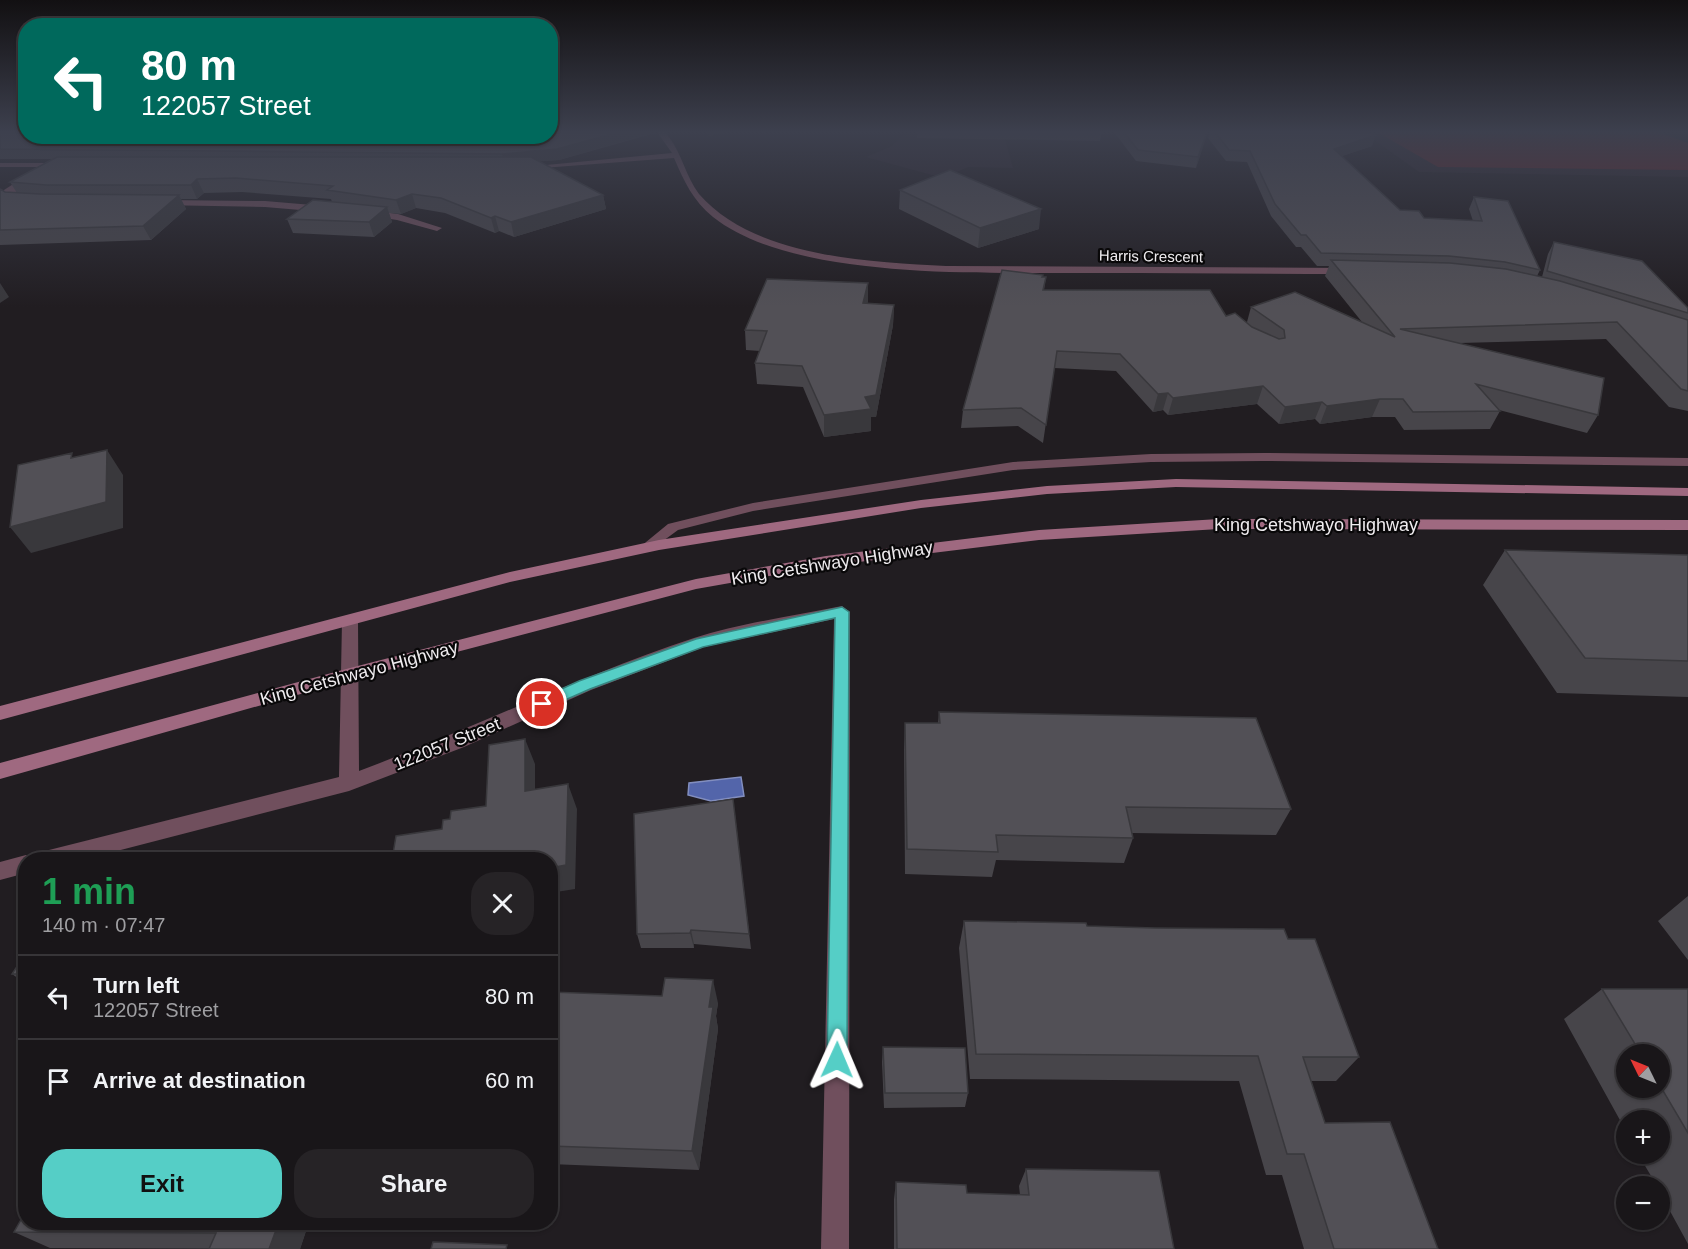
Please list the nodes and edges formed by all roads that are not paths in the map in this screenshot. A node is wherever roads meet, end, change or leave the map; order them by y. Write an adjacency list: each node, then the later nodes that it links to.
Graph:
1 (10, 190): 3 (street)
2 (694, 190): 8 (street, Harris Crescent)
3 (30, 202)
4 (155, 203): 5 (street)
5 (336, 210)
6 (359, 211): 7 (street)
7 (437, 228)
8 (1356, 271)
9 (1688, 462): 12 (street)
10 (1688, 492): 12 (main road)
11 (1688, 525): 14 (main road, King Cetshwayo Highway)
12 (648, 547): 13 (main road)
13 (350, 621): 14 (street); 15 (main road)
14 (350, 674): 16 (main road, King Cetshwayo Highway); 17 (street)
15 (0, 713)
16 (0, 771)
17 (349, 783): 18 (street, 122057 Street); 21 (street, 122057 Street)
18 (77, 852)
19 (18, 866): 20 (street)
20 (0, 871)
21 (834, 1249)

